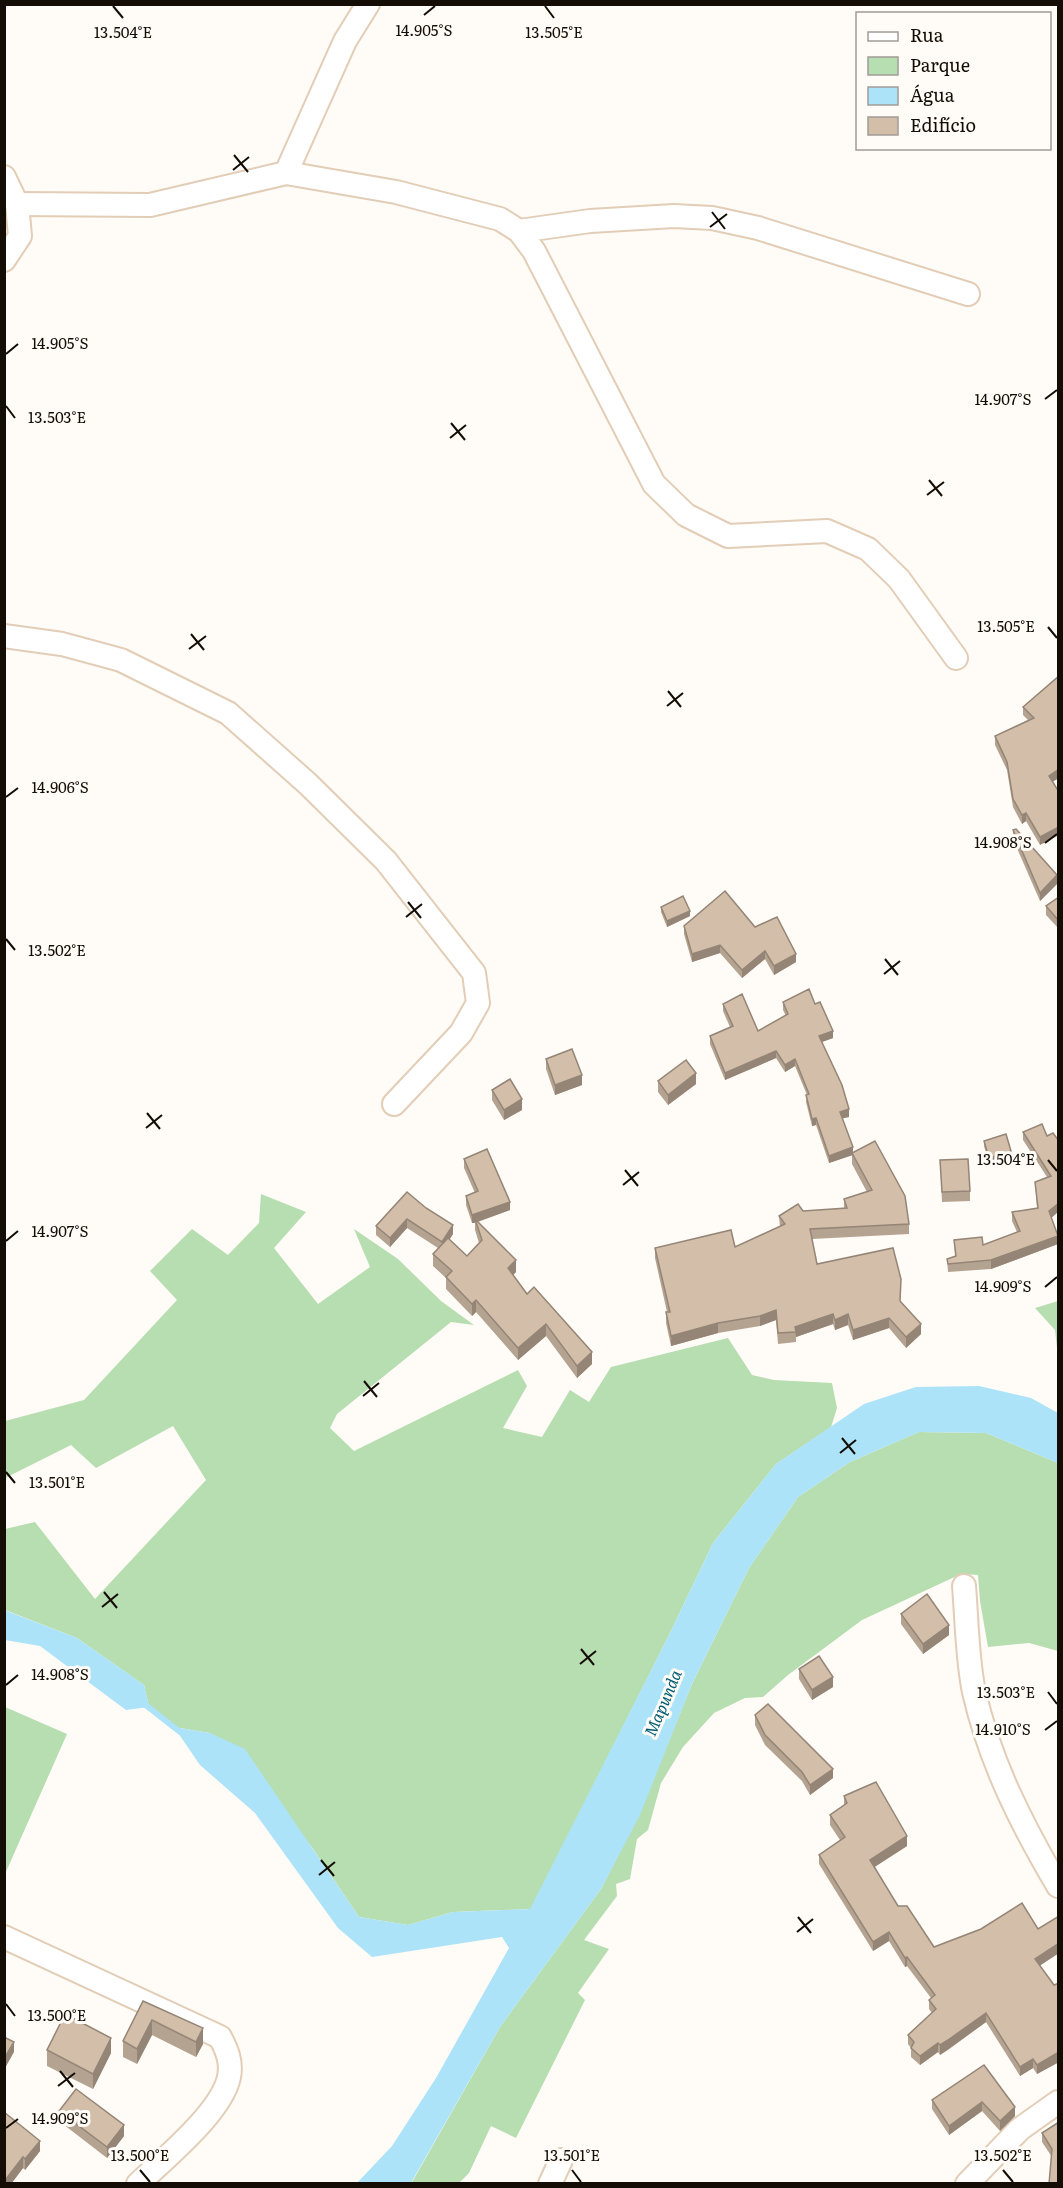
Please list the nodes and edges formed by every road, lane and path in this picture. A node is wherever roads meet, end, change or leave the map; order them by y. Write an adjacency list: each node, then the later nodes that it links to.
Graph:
1 (368, 4): 2 (street)
2 (286, 173): 4 (street); 5 (street)
3 (4, 177): 4 (street)
4 (17, 204): 6 (street)
5 (519, 231): 7 (street); 9 (street)
6 (4, 260)
7 (968, 294)
8 (4, 636): 10 (street)
9 (956, 658)
10 (394, 1104)
11 (964, 1586): 12 (street)
12 (1059, 1886)
13 (4, 1937): 16 (street)
14 (1059, 2102): 18 (street)
15 (561, 2160): 17 (street)
16 (138, 2184)
17 (550, 2184)
18 (967, 2184)

